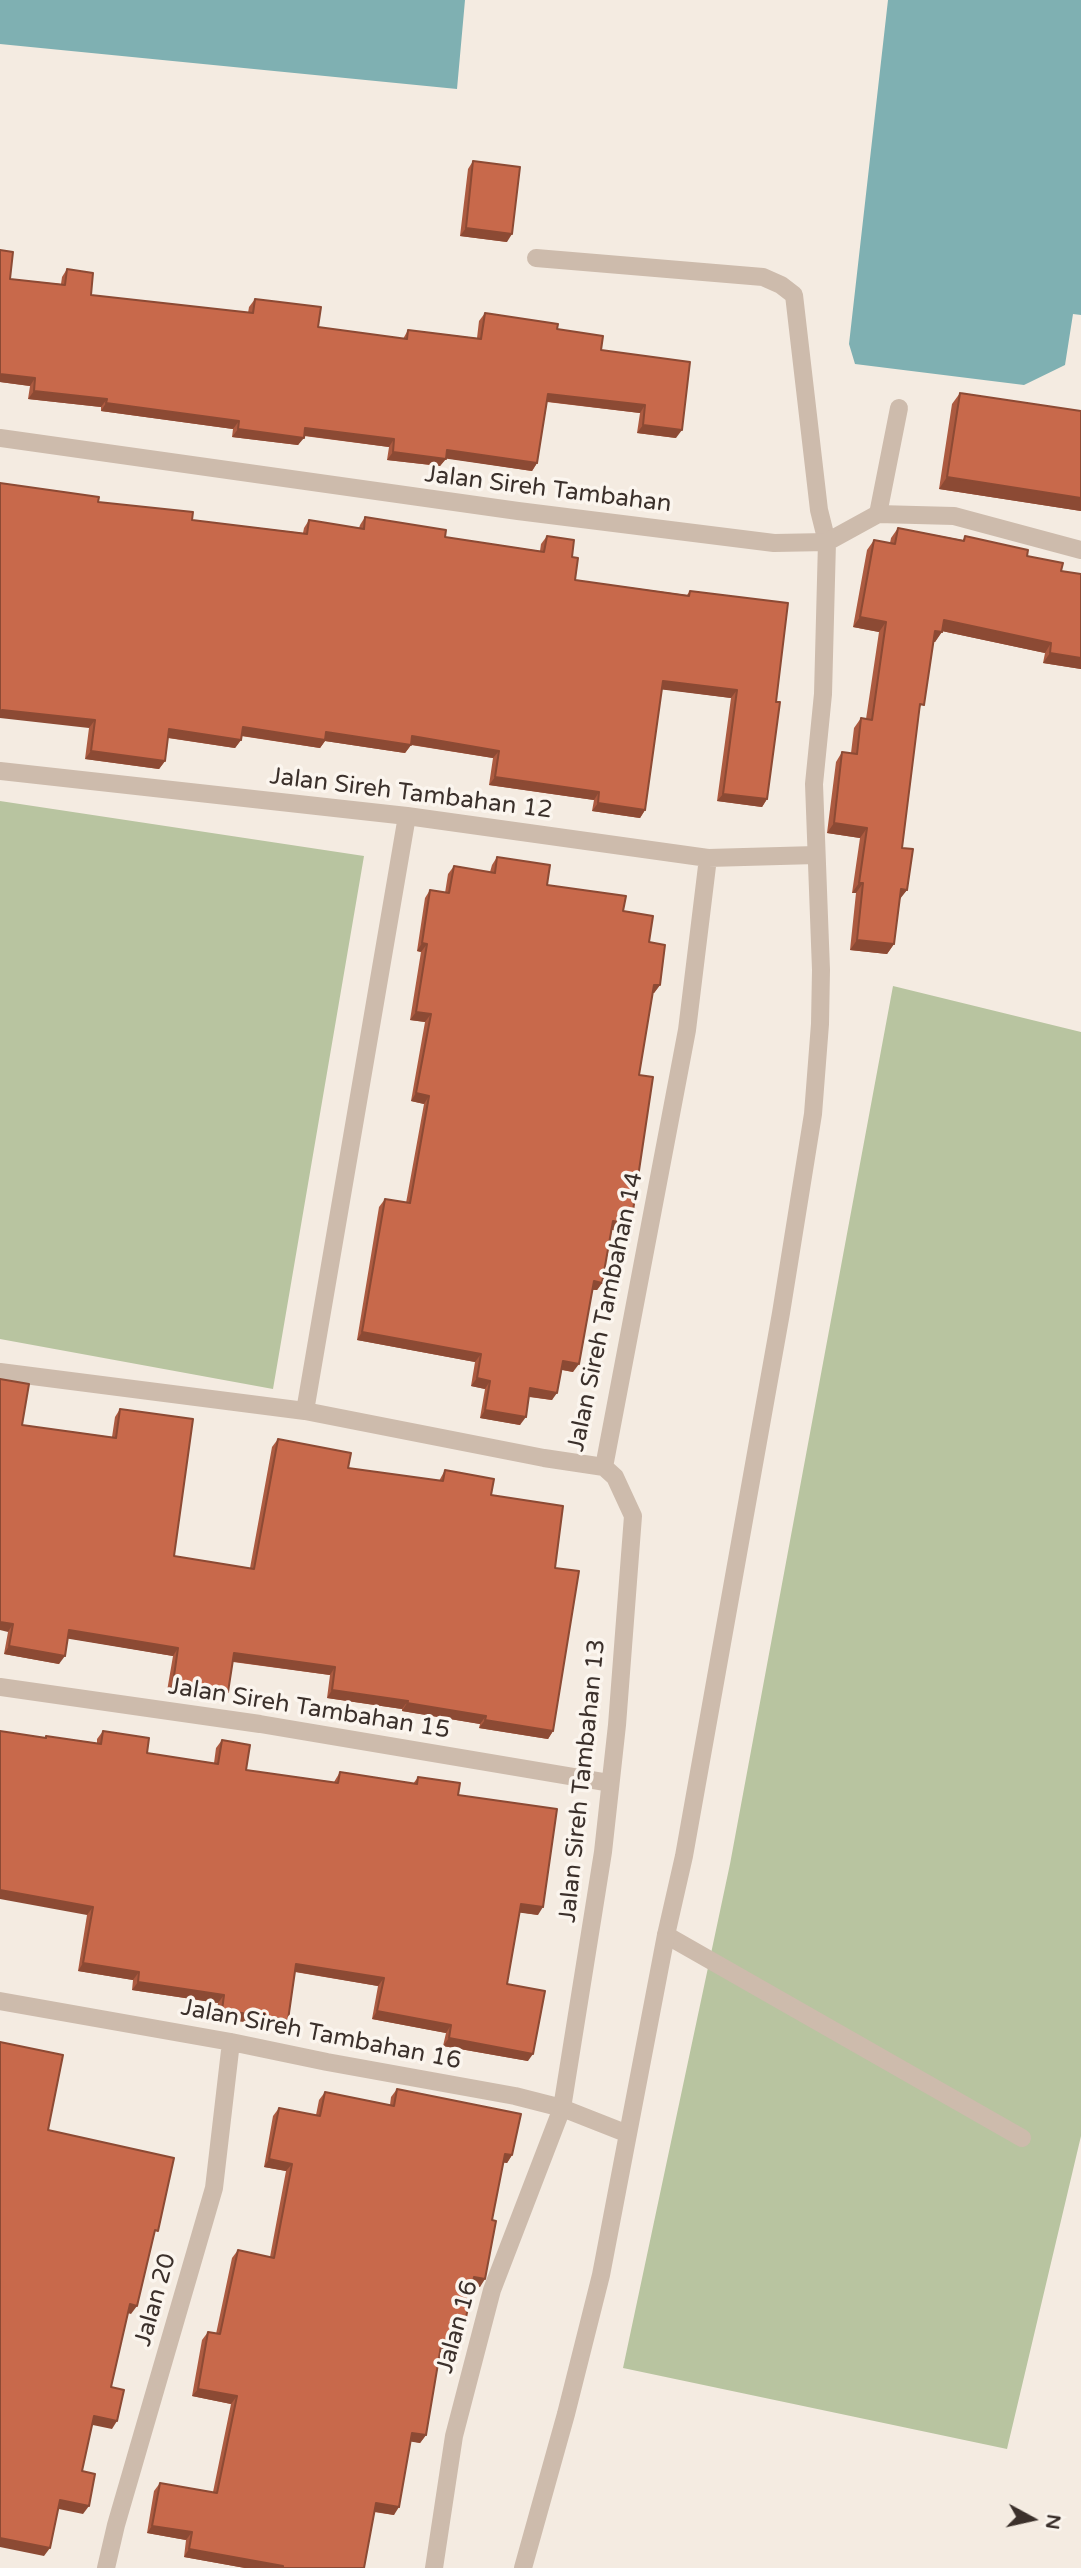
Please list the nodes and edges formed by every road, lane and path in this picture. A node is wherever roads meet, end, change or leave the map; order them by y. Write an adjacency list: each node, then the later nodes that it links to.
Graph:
1 (536, 258): 5 (street)
2 (899, 408): 4 (street)
3 (0, 438): 5 (street, Jalan Sireh Tambahan)
4 (878, 514): 5 (street, Jalan Sireh Tambahan); 6 (street)
5 (827, 542): 9 (street)
6 (1081, 550)
7 (0, 771): 8 (street, Jalan Sireh Tambahan 12)
8 (407, 816): 10 (street, Jalan Sireh Tambahan 12); 12 (street)
9 (816, 855): 10 (street, Jalan Sireh Tambahan 12); 16 (street)
10 (708, 858): 13 (street, Jalan Sireh Tambahan 14)
11 (0, 1372): 12 (street, Jalan Sireh Tambahan 14)
12 (305, 1411): 13 (street, Jalan Sireh Tambahan 14)
13 (604, 1467): 15 (street, Jalan Sireh Tambahan 13)
14 (0, 1687): 15 (street, Jalan Sireh Tambahan 15)
15 (610, 1783): 19 (street, Jalan Sireh Tambahan 13)
16 (666, 1935): 20 (street); 21 (street)
17 (0, 2001): 18 (street, Jalan Sireh Tambahan 16)
18 (231, 2042): 19 (street, Jalan Sireh Tambahan 16); 22 (street, Jalan 20)
19 (562, 2108): 20 (street, Jalan Sireh Tambahan 16); 23 (street, Jalan 16)
20 (628, 2134): 24 (street)
21 (1022, 2138)
22 (106, 2568)
23 (434, 2568)
24 (523, 2568)

